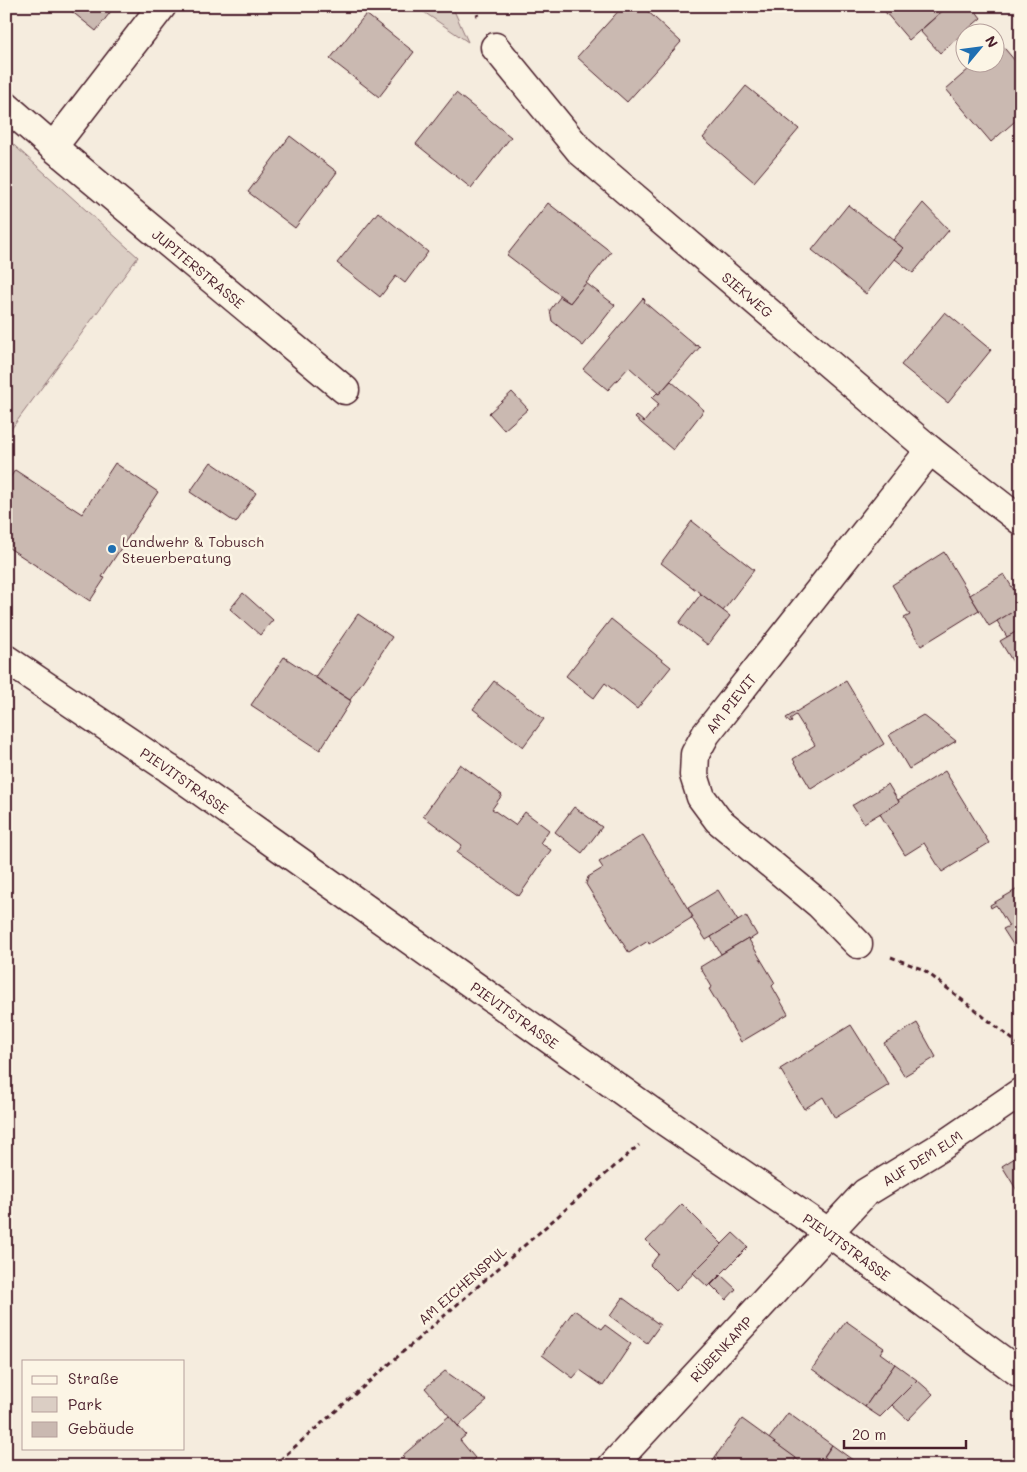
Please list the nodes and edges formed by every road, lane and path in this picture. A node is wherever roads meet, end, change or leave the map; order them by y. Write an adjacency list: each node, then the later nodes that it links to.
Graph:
1 (162, 6): 4 (street)
2 (495, 47): 6 (street, SIEKWEG)
3 (6, 106): 4 (street, JUPITERSTRASSE)
4 (53, 147): 5 (street, JUPITERSTRASSE)
5 (345, 390)
6 (930, 450): 7 (street, SIEKWEG); 9 (street, AM PIEVIT)
7 (1021, 521)
8 (6, 659): 12 (street, PIEVITSTRASSE)
9 (858, 944): 10 (path)
10 (1021, 1046)
11 (1021, 1092): 13 (street, AUF DEM ELM)
12 (666, 1122): 13 (street, PIEVITSTRASSE); 15 (path, AM EICHENSPUL)
13 (828, 1232): 14 (street, PIEVITSTRASSE); 16 (street, RÜBENKAMP)
14 (1021, 1374)
15 (273, 1466)
16 (612, 1466)

